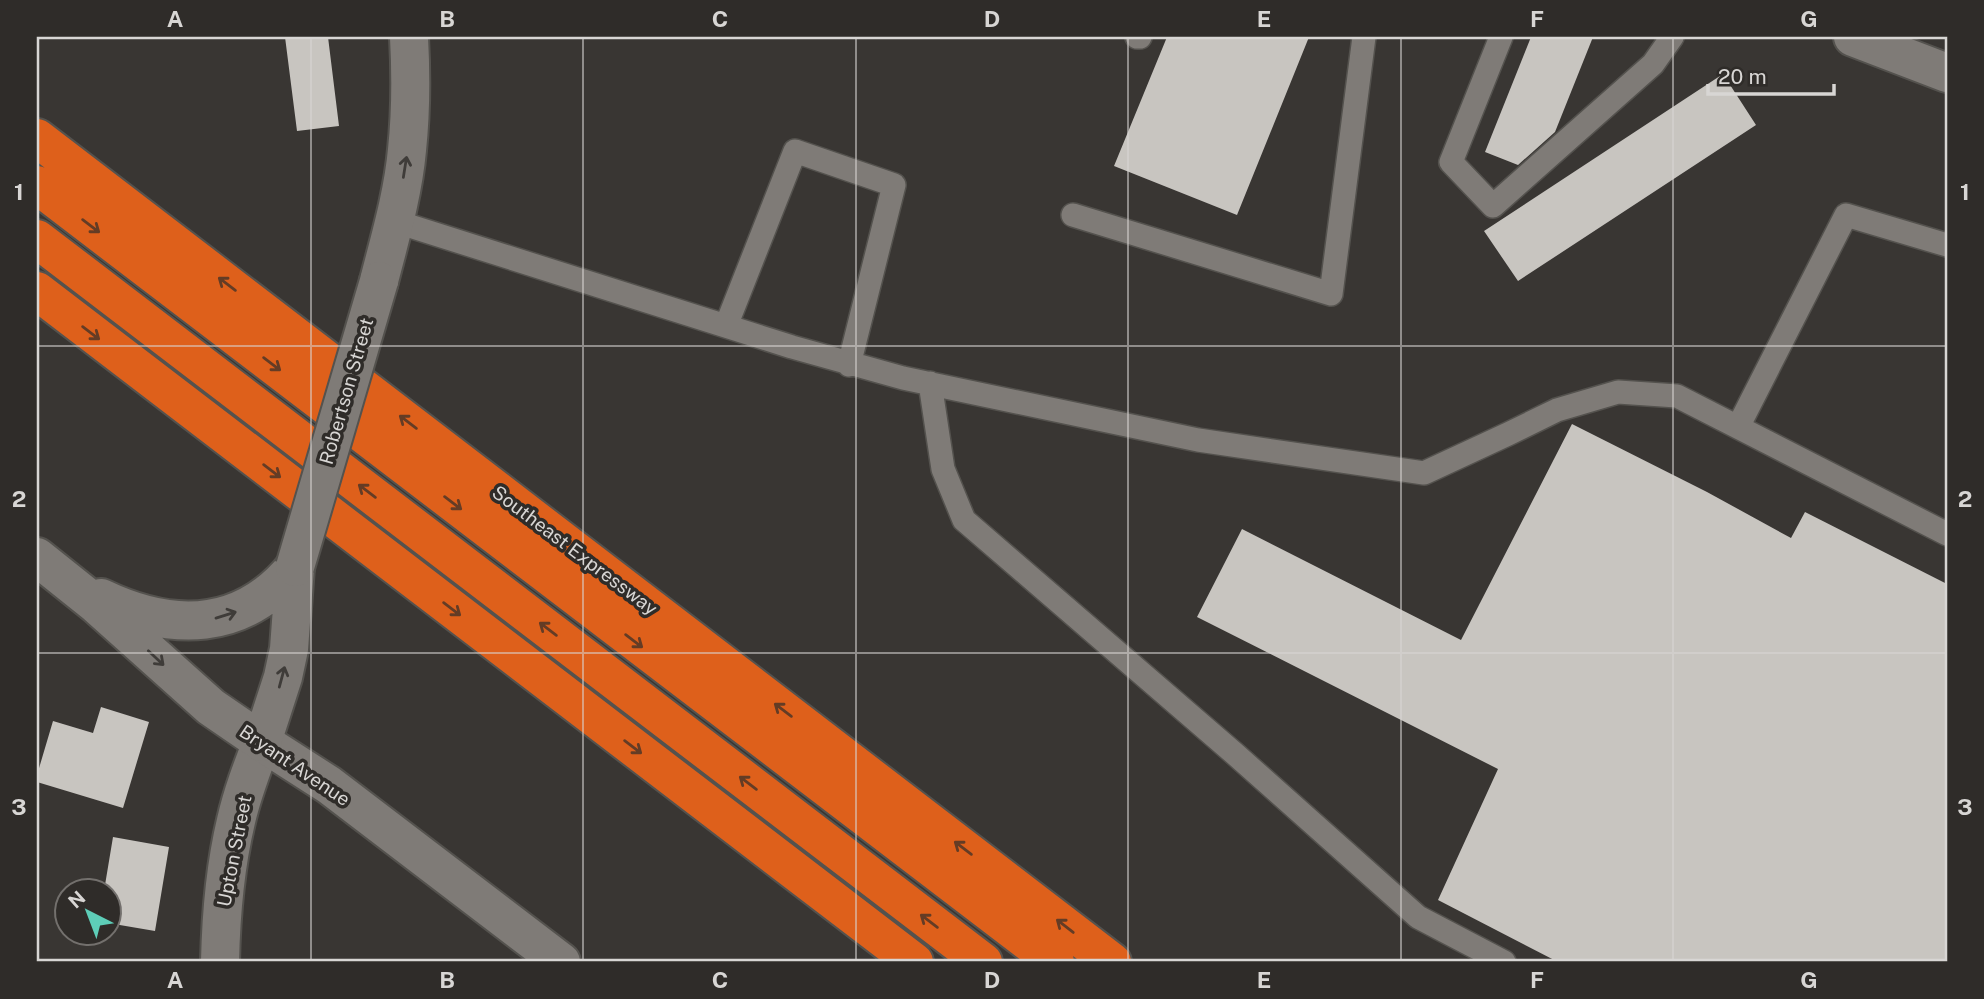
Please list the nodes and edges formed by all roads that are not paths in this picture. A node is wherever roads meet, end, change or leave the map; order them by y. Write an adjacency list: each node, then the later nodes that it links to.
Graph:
1 (409, 37): 10 (main road, Robertson Street, one-way to 1)
2 (1364, 37): 9 (lane)
3 (1501, 37): 4 (lane)
4 (1672, 37)
5 (1853, 37): 6 (main road)
6 (1947, 73)
7 (37, 138): 28 (highway, Southeast Expressway, one-way to 7)
8 (37, 185): 27 (highway, one-way to 27)
9 (1073, 215)
10 (394, 221): 14 (lane); 20 (main road, Robertson Street, bridge)
11 (37, 239): 26 (highway, one-way to 11)
12 (1947, 246): 17 (lane)
13 (37, 291): 25 (highway, one-way to 25)
14 (726, 326): 15 (lane); 15 (lane)
15 (849, 365): 16 (lane)
16 (930, 383): 17 (lane); 29 (lane)
17 (1738, 427): 18 (lane)
18 (1947, 534)
19 (37, 557): 21 (main road, Bryant Avenue)
20 (295, 567): 21 (main road, one-way to 20); 22 (main road, Robertson Street, one-way to 20)
21 (68, 581): 22 (main road, Bryant Avenue, one-way to 22)
22 (261, 742): 23 (main road, Upton Street); 24 (main road, Bryant Avenue)
23 (219, 962)
24 (561, 962)
25 (914, 962)
26 (983, 962)
27 (1055, 962)
28 (1112, 962)
29 (1504, 962)

